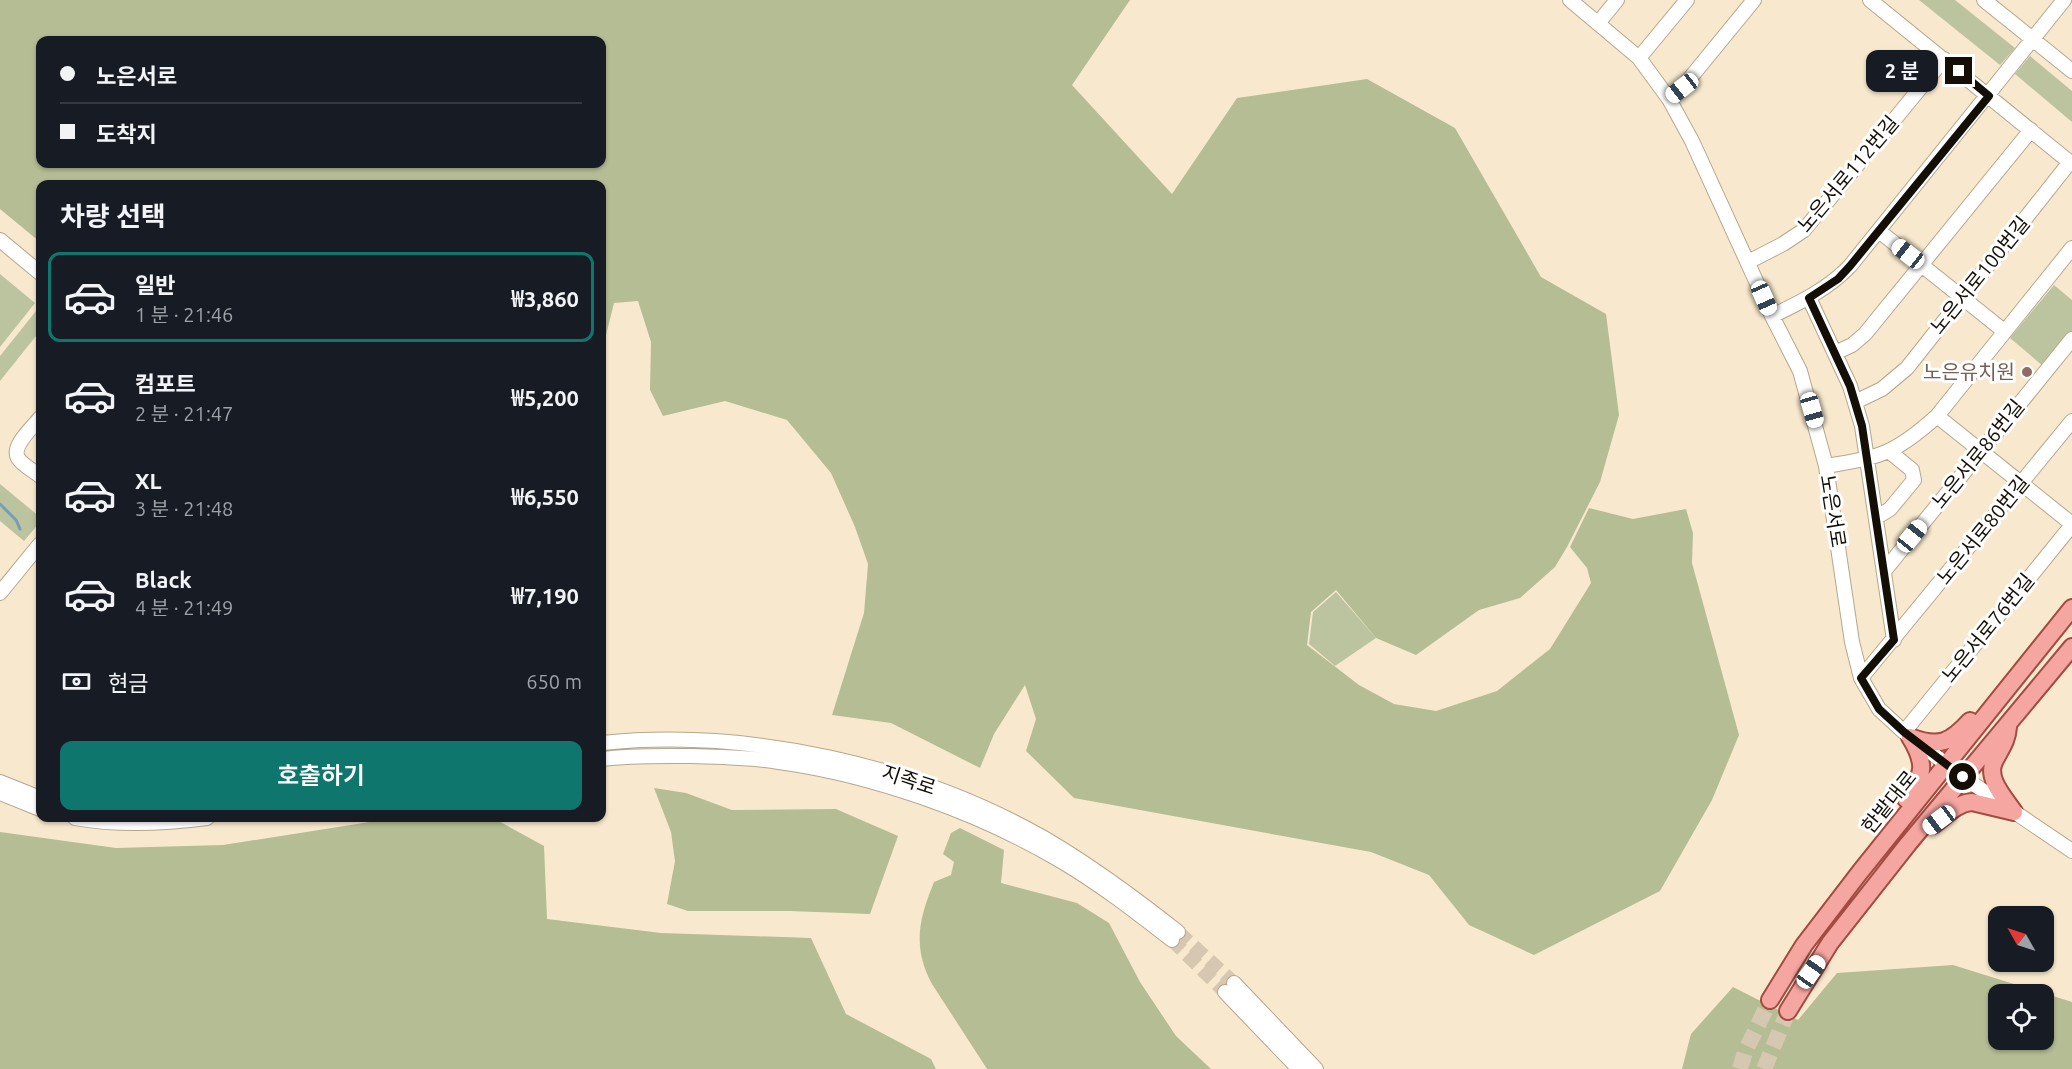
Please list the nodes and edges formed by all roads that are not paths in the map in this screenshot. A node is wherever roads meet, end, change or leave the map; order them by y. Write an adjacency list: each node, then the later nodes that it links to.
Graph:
1 (1570, 0): 8 (street, 노은서로)
2 (1617, 0): 8 (street)
3 (1687, 0): 10 (street)
4 (1754, 0): 14 (street)
5 (1870, 0): 11 (street)
6 (1984, 0): 9 (street)
7 (2066, 6): 9 (street)
8 (1599, 22): 10 (street, 노은서로)
9 (2032, 39): 12 (street); 13 (street)
10 (1639, 58): 14 (street, 노은서로)
11 (1944, 59): 13 (street); 20 (street, 노은서로112번길)
12 (2072, 72)
13 (1989, 96): 15 (street); 17 (street)
14 (1669, 99): 20 (street, 노은서로)
15 (2031, 130): 16 (street); 21 (street)
16 (2071, 163): 24 (street, 노은서로100번길)
17 (1880, 231): 21 (street); 23 (street)
18 (0, 240): 22 (street)
19 (2072, 248): 26 (street)
20 (1748, 262): 25 (street, 노은서로)
21 (1922, 265): 24 (street); 28 (street)
22 (36, 270)
23 (1809, 298): 25 (street); 28 (street)
24 (1963, 298): 26 (street); 29 (street, 노은서로100번길)
25 (1772, 316): 36 (street, 노은서로)
26 (2004, 332): 30 (street)
27 (2072, 339): 33 (street, 노은서로86번길)
28 (1835, 353): 29 (street)
29 (1855, 402): 35 (street)
30 (1937, 416): 33 (street); 34 (street)
31 (2072, 421): 38 (street, 노은서로80번길)
32 (36, 423): 37 (street)
33 (1982, 450): 38 (street); 42 (street, 노은서로86번길)
34 (1890, 452): 35 (street); 39 (street)
35 (1867, 459): 36 (street); 39 (street)
36 (1826, 466): 47 (street, 노은서로)
37 (36, 473)
38 (2021, 483): 40 (street); 45 (street, 노은서로80번길)
39 (1877, 517): 42 (street)
40 (2072, 524): 50 (street, 노은서로76번길)
41 (36, 549): 43 (street)
42 (1885, 570): 45 (street)
43 (2, 587)
44 (2072, 608): 48 (main road, 한밭대로)
45 (1894, 640): 47 (street, 노은서로80번길)
46 (2072, 647): 49 (main road)
47 (1861, 678): 50 (street, 노은서로)
48 (1999, 698): 50 (main road); 53 (main road, 한밭대로)
49 (2009, 723): 54 (main road); 59 (main road)
50 (1907, 735): 53 (street, 노은서로); 62 (main road)
51 (606, 743): 52 (street, 지족로)
52 (606, 759)
53 (1946, 765): 54 (street, 노은서로); 62 (main road, 한밭대로)
54 (1963, 777): 59 (street, 노은서로); 63 (main road)
55 (0, 782): 57 (street)
56 (0, 793): 58 (street)
57 (36, 796)
58 (36, 807)
59 (2014, 812): 63 (main road); 64 (street, 노은서로)
60 (100, 822): 61 (street)
61 (174, 822)
62 (1893, 830): 65 (main road, 한밭대로)
63 (1908, 844): 66 (main road)
64 (2072, 851)
65 (1770, 1000)
66 (1788, 1011)
67 (1299, 1069): 68 (street)
68 (1316, 1069)

